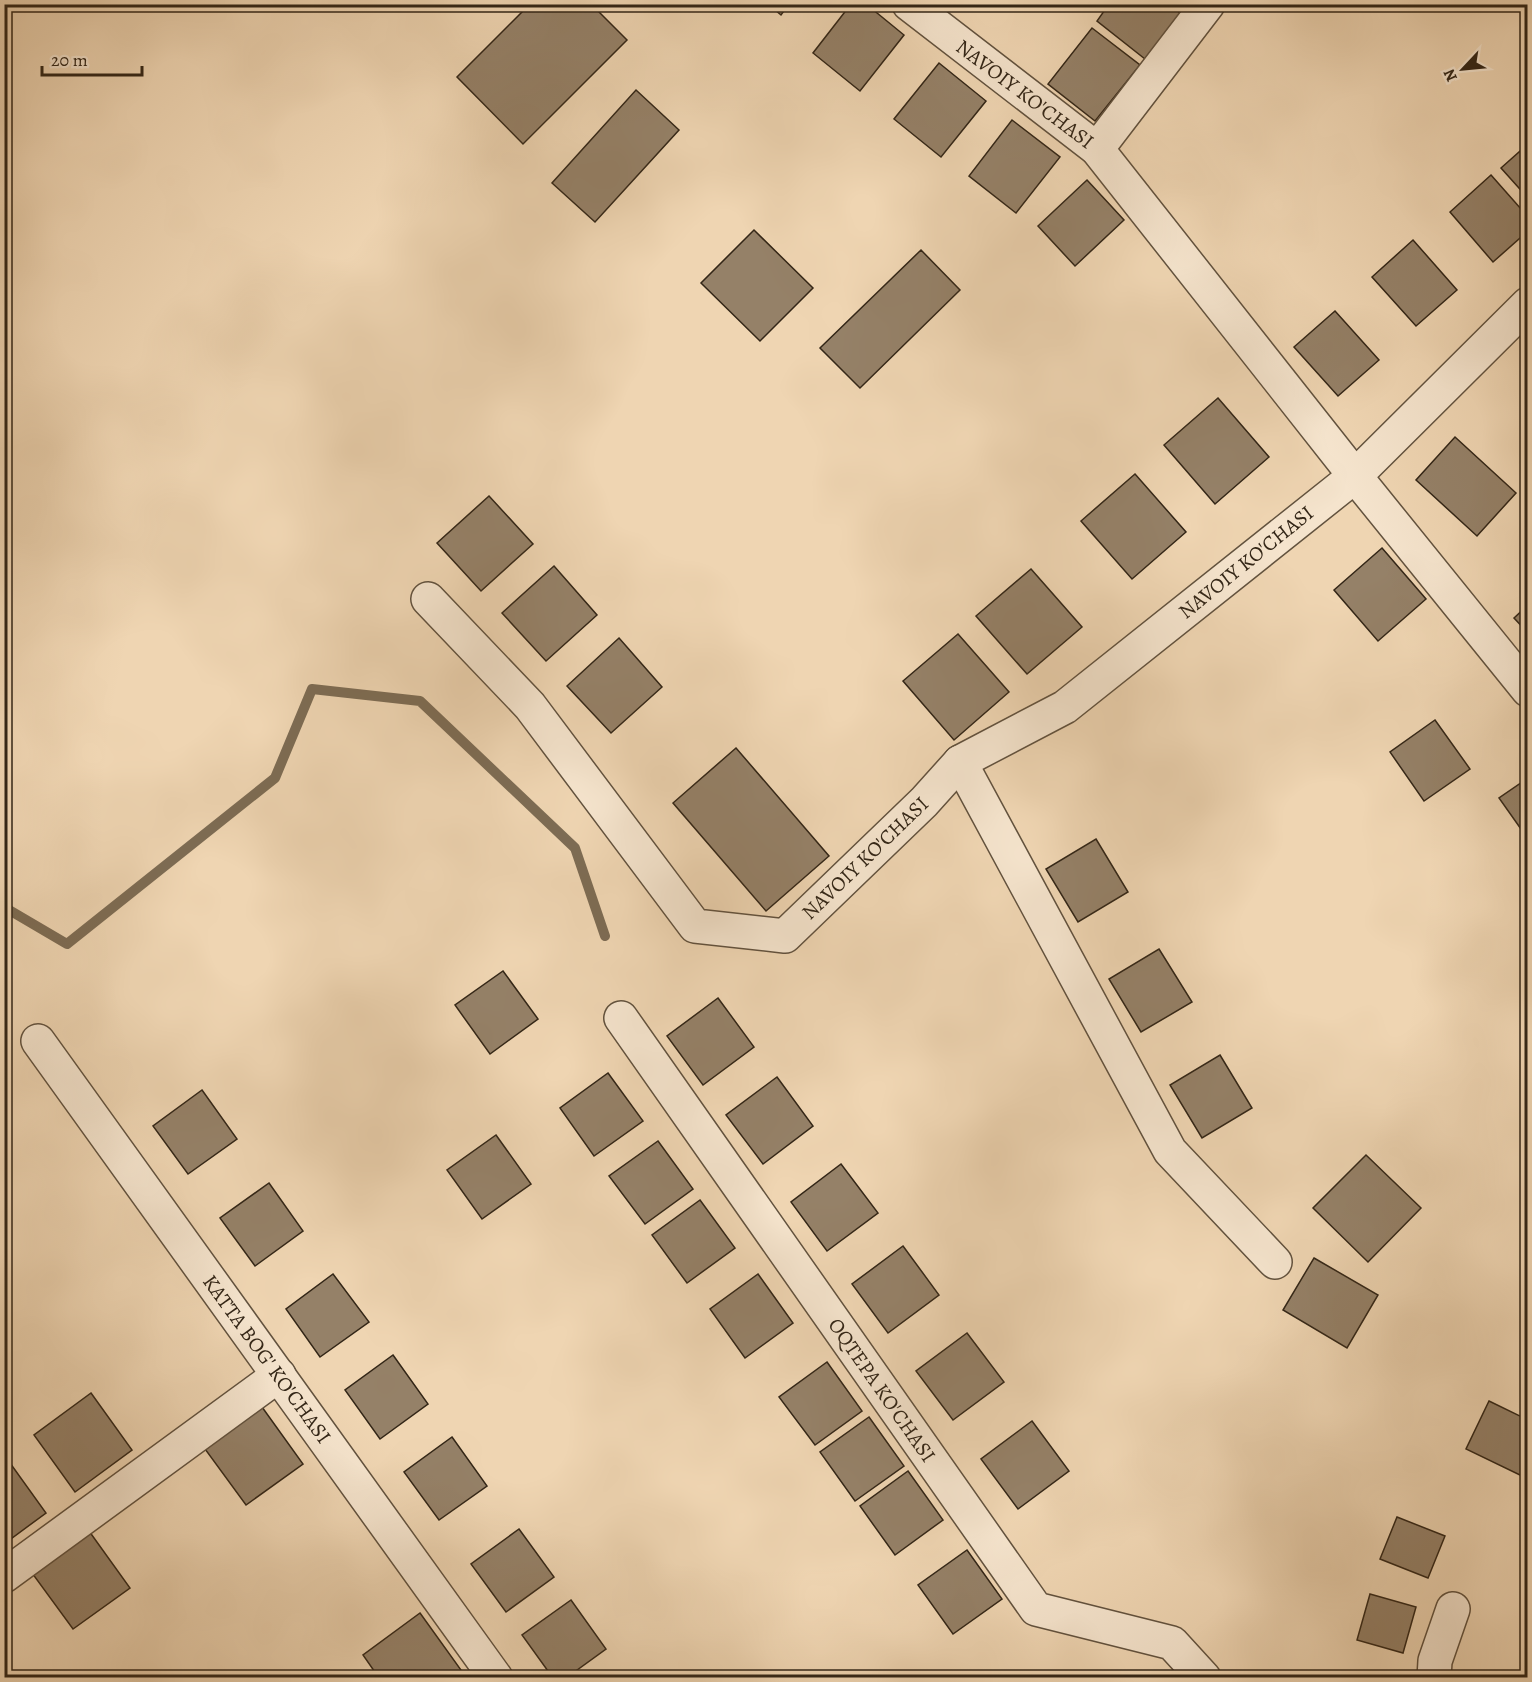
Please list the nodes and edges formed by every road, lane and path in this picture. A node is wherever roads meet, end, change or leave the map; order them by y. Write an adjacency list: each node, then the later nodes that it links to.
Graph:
1 (909, 4): 3 (street, NAVOIY KO'CHASI)
2 (1208, 4): 3 (street)
3 (1097, 149): 5 (street, NAVOIY KO'CHASI)
4 (1527, 304): 5 (street)
5 (1355, 476): 7 (street, NAVOIY KO'CHASI); 8 (street, NAVOIY KO'CHASI)
6 (428, 599): 8 (street, NAVOIY KO'CHASI)
7 (1527, 690)
8 (960, 762): 11 (street)
9 (621, 1018): 16 (street, OQTEPA KO'CHASI)
10 (38, 1041): 12 (street, KATTA BOG' KO'CHASI)
11 (1275, 1263)
12 (279, 1375): 13 (street); 15 (street, KATTA BOG' KO'CHASI)
13 (4, 1576)
14 (1453, 1609): 17 (street)
15 (493, 1676)
16 (1204, 1677)
17 (1434, 1677)

